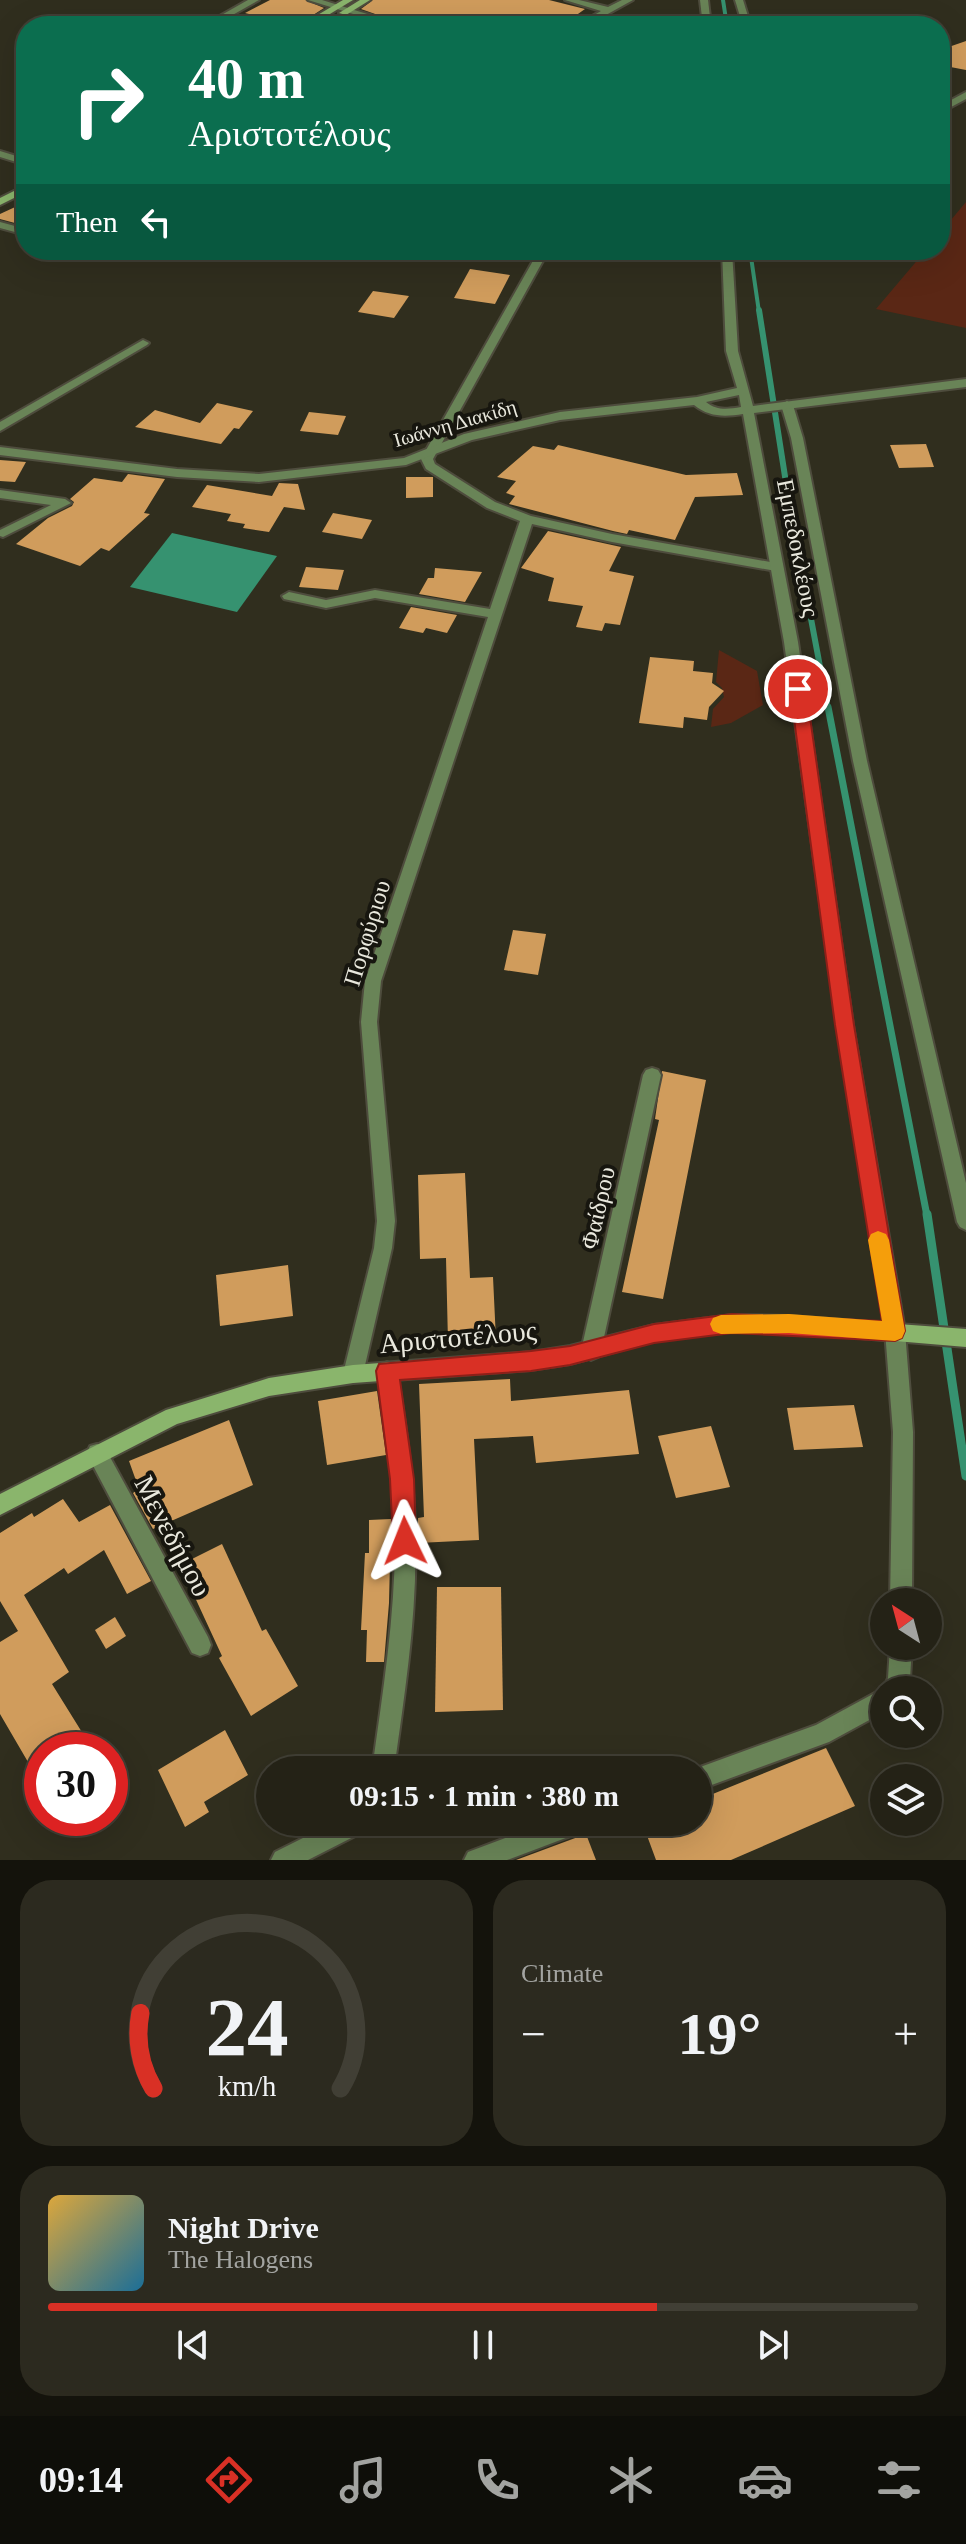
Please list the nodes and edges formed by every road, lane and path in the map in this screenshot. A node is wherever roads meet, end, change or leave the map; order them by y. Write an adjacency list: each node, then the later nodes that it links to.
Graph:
1 (255, 0): 9 (street)
2 (312, 0): 7 (street)
3 (366, 0): 6 (main road)
4 (569, 0): 8 (street)
5 (629, 0): 8 (street)
6 (349, 5): 7 (main road); 11 (street)
7 (337, 7): 10 (main road)
8 (608, 10): 12 (street)
9 (225, 16)
10 (321, 16)
11 (377, 16)
12 (597, 16)
13 (538, 260): 22 (street)
14 (727, 260): 17 (street, Εμπεδοκλέους)
15 (143, 343): 21 (street)
16 (966, 383): 19 (street, Ιωάννη Διακίδη)
17 (744, 390): 18 (street); 20 (street, Εμπεδοκλέους)
18 (697, 401): 20 (street, Ιωάννη Διακίδη); 22 (street, Ιωάννη Διακίδη)
19 (787, 405): 20 (street, Ιωάννη Διακίδη); 31 (street)
20 (747, 411): 27 (street, Εμπεδοκλέους)
21 (0, 427)
22 (434, 448): 23 (street, Ιωάννη Διακίδη); 25 (street)
23 (0, 451)
24 (0, 494): 26 (street)
25 (527, 519): 27 (street); 29 (street, Πορφύριου)
26 (3, 533)
27 (776, 567): 32 (street, Εμπεδοκλέους)
28 (289, 596): 29 (street)
29 (496, 614): 36 (street, Πορφύριου)
30 (652, 1075): 34 (street, Φαίδρου)
31 (966, 1222)
32 (902, 1332): 33 (main road, Αριστοτέλους); 34 (main road, Αριστοτέλους); 39 (street, Εμπεδοκλέους)
33 (966, 1338)
34 (591, 1351): 35 (main road, Αριστοτέλους)
35 (387, 1371): 36 (main road, Αριστοτέλους); 42 (street)
36 (353, 1374): 37 (main road, Αριστοτέλους)
37 (97, 1453): 38 (main road, Αριστοτέλους); 40 (street, Μενεδήμου)
38 (0, 1505)
39 (901, 1588)
40 (200, 1645)
41 (870, 1710): 43 (street)
42 (385, 1756)
43 (712, 1774)
44 (331, 1836): 47 (street)
45 (550, 1836): 46 (street)
46 (512, 1854): 48 (street)
47 (283, 1860)
48 (476, 1860)

